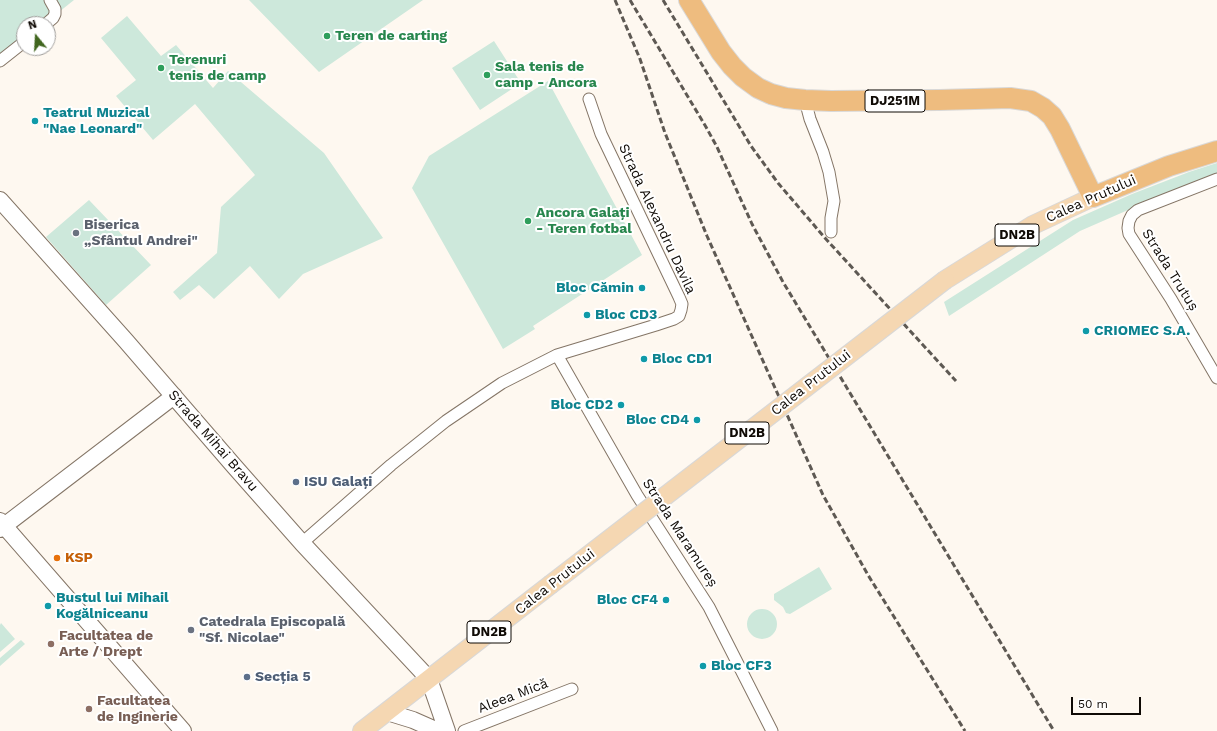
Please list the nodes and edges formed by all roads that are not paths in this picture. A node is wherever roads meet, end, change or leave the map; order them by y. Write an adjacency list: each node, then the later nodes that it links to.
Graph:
1 (50, 0): 3 (street)
2 (689, 0): 7 (highway, DJ251M)
3 (54, 16)
4 (16, 49): 5 (street)
5 (0, 62)
6 (589, 99): 13 (street, Strada Alexandru Davila)
7 (805, 100): 10 (highway, DJ251M); 12 (street)
8 (1217, 151): 10 (highway, Calea Prutului / DN2B)
9 (1217, 179): 14 (street, Strada Trutuș)
10 (1093, 197): 18 (main road, Calea Prutului / DN2B, bridge)
11 (0, 200): 15 (street, Strada Mihai Bravu)
12 (831, 232)
13 (557, 355): 17 (street, Strada Alexandru Davila); 26 (street, Strada Maramureș)
14 (1217, 378)
15 (174, 396): 16 (street); 17 (street, Strada Mihai Bravu)
16 (1, 525): 21 (street)
17 (302, 543): 18 (street, Strada Mihai Bravu)
18 (429, 679): 20 (main road, Calea Prutului / DN2B); 24 (street)
19 (572, 689): 25 (street, Aleea Mică)
20 (387, 712): 22 (main road, Calea Prutului / DN2B); 23 (street)
21 (183, 731)
22 (362, 731)
23 (438, 731)
24 (447, 731)
25 (464, 731)
26 (772, 731)

